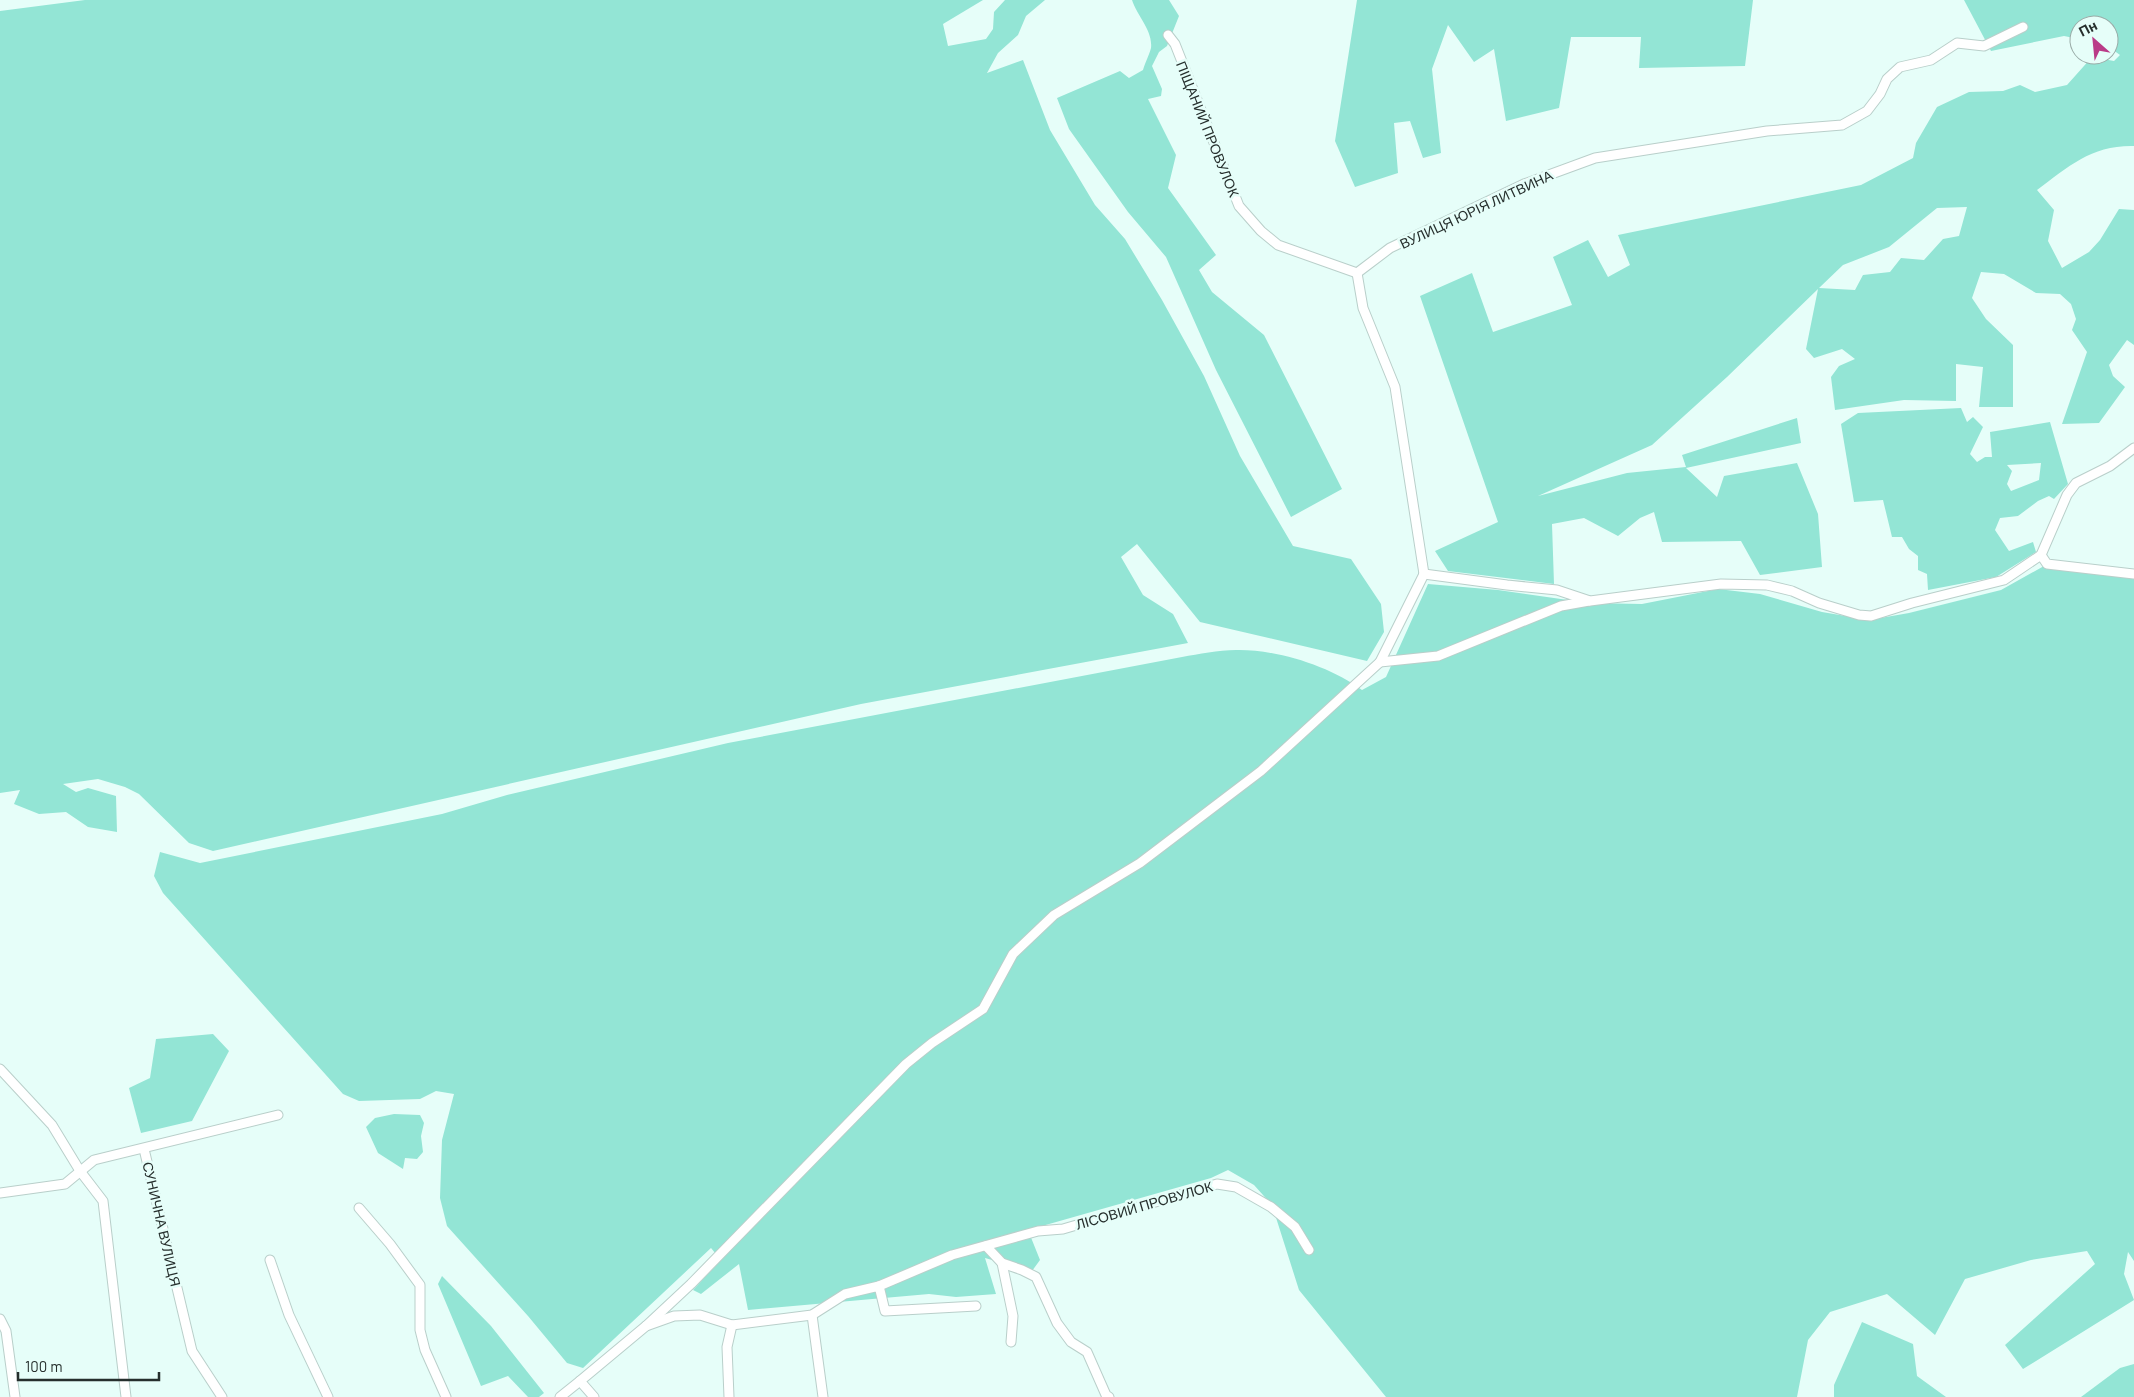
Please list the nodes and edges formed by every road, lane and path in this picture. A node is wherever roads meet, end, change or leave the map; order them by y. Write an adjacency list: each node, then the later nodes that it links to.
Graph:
1 (2023, 27): 3 (street, ВУЛИЦЯ ЮРІЯ ЛИТВИНА)
2 (1168, 36): 3 (street, ПІЩАНИЙ ПРОВУЛОК)
3 (1357, 273): 6 (street)
4 (2134, 448): 5 (street)
5 (2041, 555): 7 (street); 8 (street)
6 (1424, 574): 8 (street); 9 (street)
7 (2134, 574)
8 (1590, 601): 9 (street)
9 (1380, 662): 25 (street)
10 (0, 1069): 13 (street)
11 (278, 1115): 12 (street, СУНИЧНА ВУЛИЦЯ)
12 (144, 1149): 13 (street); 30 (street, СУНИЧНА ВУЛИЦЯ)
13 (80, 1171): 14 (street); 29 (street)
14 (0, 1193)
15 (359, 1208): 32 (street)
16 (986, 1246): 17 (street, ЛІСОВИЙ ПРОВУЛОК); 19 (street); 20 (street, ЛІСОВИЙ ПРОВУЛОК)
17 (1309, 1250)
18 (270, 1260): 31 (street)
19 (1002, 1263): 26 (street); 37 (street)
20 (879, 1286): 21 (street); 22 (street)
21 (976, 1306)
22 (812, 1315): 24 (street); 36 (street)
23 (0, 1318): 28 (street)
24 (732, 1325): 25 (street); 35 (street)
25 (646, 1326): 27 (street)
26 (1011, 1342)
27 (580, 1381): 33 (street); 34 (street)
28 (15, 1397)
29 (126, 1397)
30 (222, 1397)
31 (328, 1397)
32 (446, 1397)
33 (560, 1397)
34 (594, 1397)
35 (729, 1397)
36 (824, 1397)
37 (1109, 1397)

